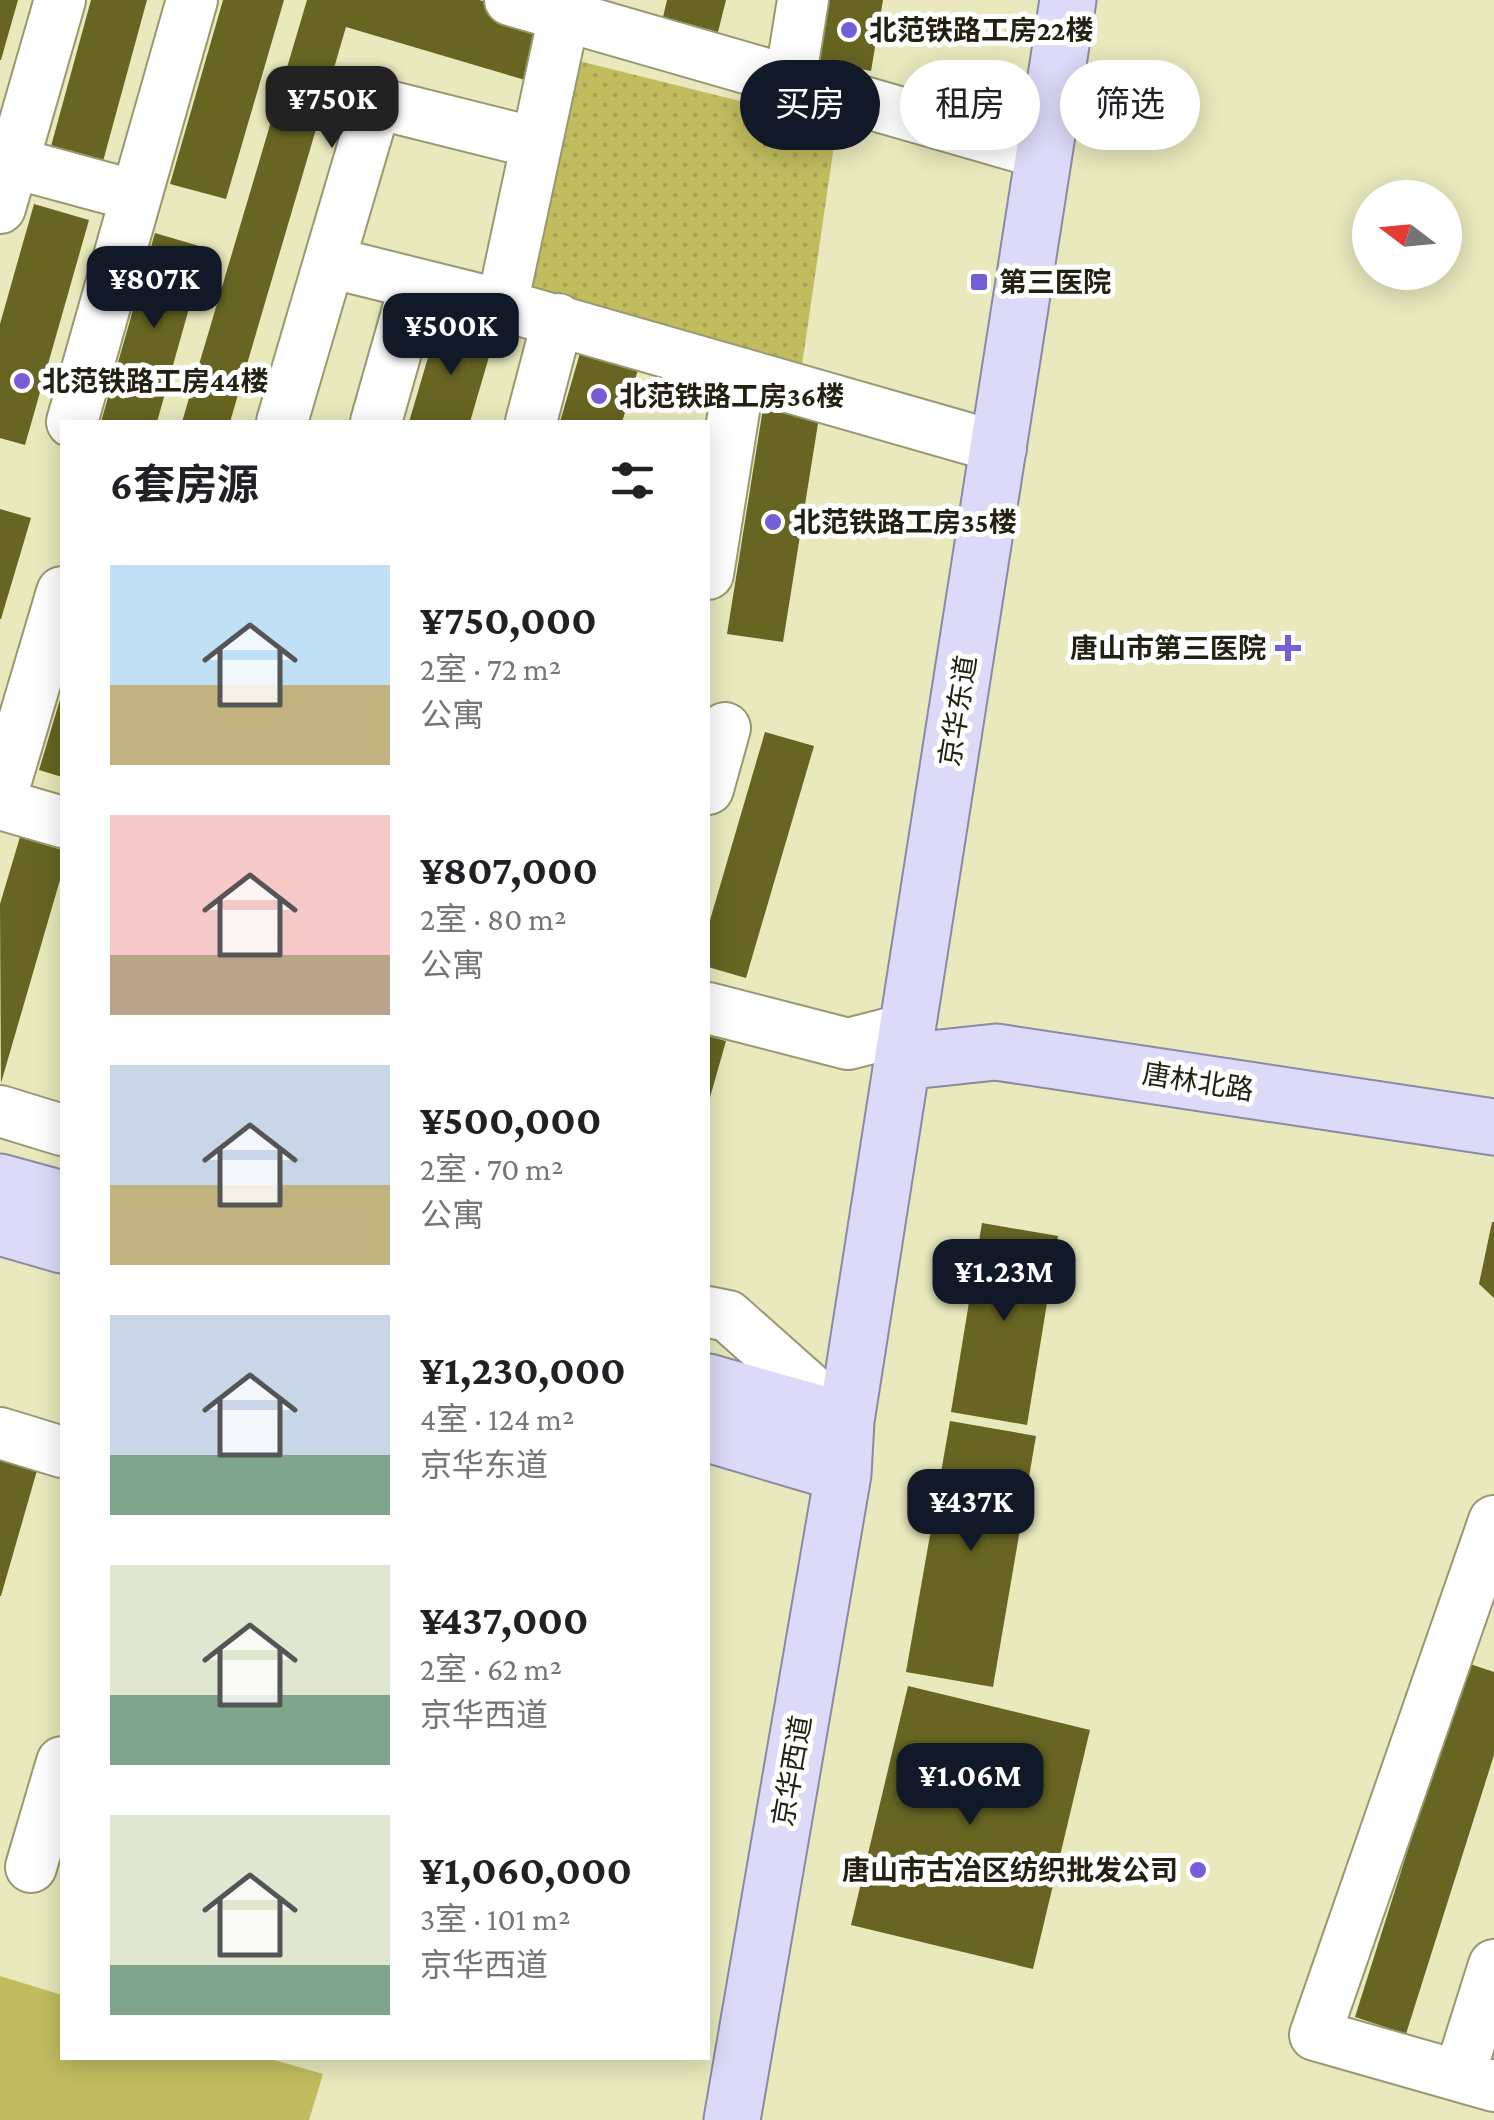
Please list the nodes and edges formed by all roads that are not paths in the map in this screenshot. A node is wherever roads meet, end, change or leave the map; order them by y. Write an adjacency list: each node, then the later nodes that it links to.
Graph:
1 (60, 0): 12 (street)
2 (192, 0): 13 (street)
3 (510, 0): 6 (street)
4 (803, 0): 7 (street)
5 (1068, 0): 11 (main road, 京华东道)
6 (564, 16): 8 (street); 10 (street)
7 (793, 60)
8 (740, 67)
9 (880, 107): 11 (street)
10 (536, 143): 14 (street); 16 (street)
11 (1044, 154): 23 (main road, 京华东道)
12 (4, 176): 13 (street)
13 (136, 196): 19 (street)
14 (329, 262): 15 (street); 20 (street)
15 (414, 285): 16 (street); 21 (street)
16 (502, 305): 17 (street)
17 (558, 320): 18 (street); 22 (street)
18 (740, 373): 23 (street); 24 (street)
19 (73, 420)
20 (283, 420)
21 (377, 420)
22 (531, 420)
23 (1000, 448): 31 (main road, 京华东道)
24 (710, 561)
25 (60, 599): 28 (street)
26 (725, 728): 27 (street)
27 (710, 782)
28 (0, 802): 29 (street)
29 (60, 821)
30 (710, 1009): 31 (street)
31 (904, 1045): 32 (main road, 唐林北路); 34 (main road, 唐林北路); 44 (main road, 京华东道)
32 (1494, 1099)
33 (0, 1111): 35 (street)
34 (1494, 1126)
35 (60, 1129)
36 (0, 1182): 37 (main road)
37 (60, 1198)
38 (0, 1226): 39 (main road)
39 (60, 1244)
40 (710, 1312): 44 (street)
41 (710, 1383): 44 (main road)
42 (0, 1434): 45 (street)
43 (710, 1434): 44 (main road)
44 (844, 1447): 52 (main road, 京华西道)
45 (60, 1451)
46 (1494, 1521): 47 (street)
47 (1477, 1623): 51 (street)
48 (60, 1769): 49 (street)
49 (31, 1866)
50 (1494, 1965): 51 (street)
51 (1477, 2081)
52 (732, 2120)

